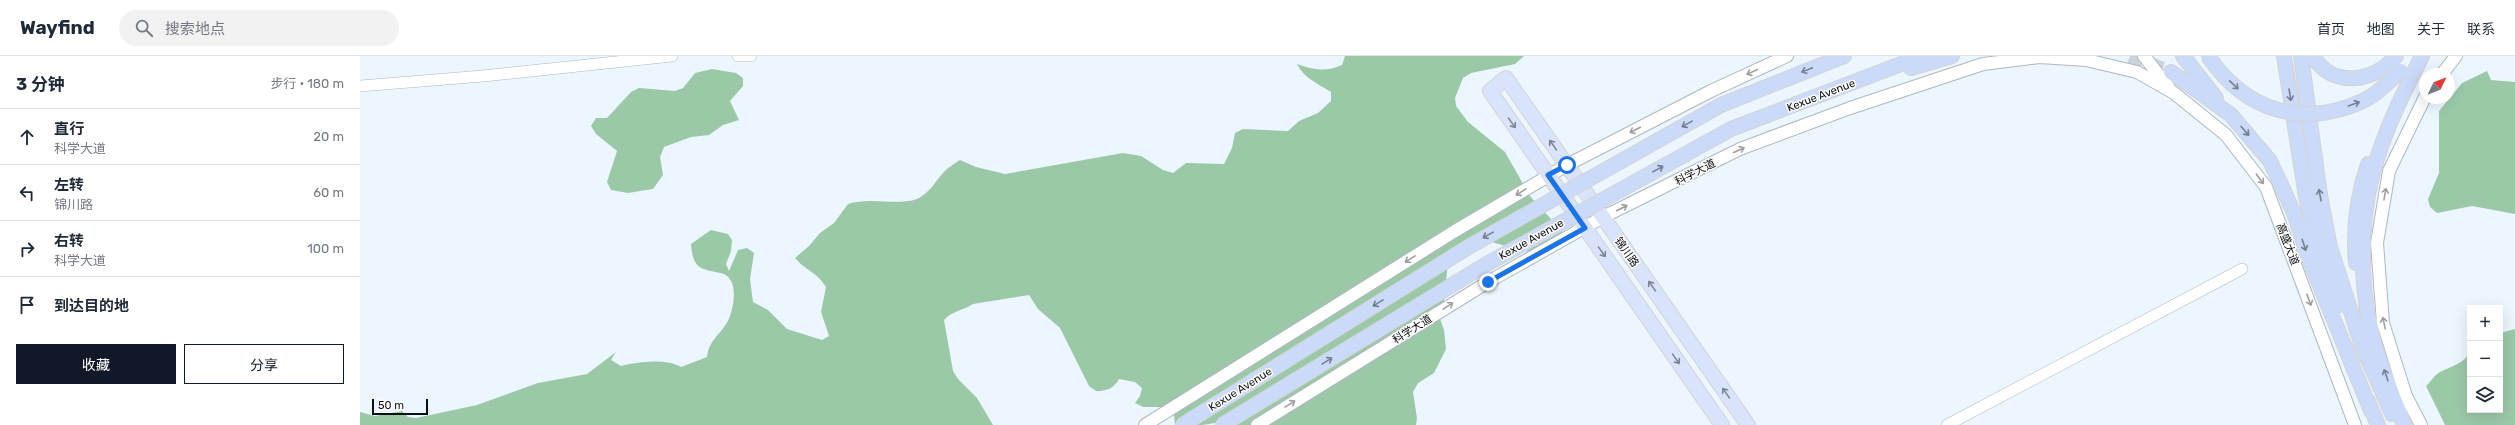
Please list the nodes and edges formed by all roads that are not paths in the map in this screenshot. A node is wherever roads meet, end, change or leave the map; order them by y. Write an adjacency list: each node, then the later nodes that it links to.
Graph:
1 (672, 56): 20 (street)
2 (738, 56): 3 (street)
3 (751, 56)
4 (1787, 56): 25 (main road, one-way to 25)
5 (1844, 56): 33 (highway, Kexue Avenue, one-way to 33, bridge)
6 (1922, 56): 21 (highway, Kexue Avenue)
7 (1952, 56): 21 (highway)
8 (2144, 56): 22 (main road)
9 (2183, 56): 24 (highway)
10 (2208, 56): 15 (highway, one-way to 15, bridge)
11 (2284, 56): 29 (highway, one-way to 29)
12 (2301, 56): 29 (highway, one-way to 12)
13 (2314, 56): 14 (highway)
14 (2396, 56)
15 (2416, 56): 31 (highway)
16 (2422, 56): 31 (highway)
17 (2456, 56): 18 (main road)
18 (2447, 68)
19 (2171, 72): 24 (highway)
20 (360, 86)
21 (1843, 87): 35 (highway, Kexue Avenue, one-way to 21, bridge)
22 (2174, 93): 27 (main road, 科学大道, one-way to 22); 40 (main road, 高盛大道, one-way to 40)
23 (2422, 104): 44 (main road, one-way to 23)
24 (2230, 115): 32 (highway, one-way to 32)
25 (1567, 165): 26 (main road); 26 (main road, 锦川路, one-way to 26); 27 (main road, 锦川路)
26 (1548, 175): 28 (main road, 锦川路); 34 (main road, one-way to 34)
27 (1604, 217): 28 (main road, 科学大道); 38 (main road, 锦川路, one-way to 27)
28 (1585, 228): 36 (main road, 科学大道, one-way to 28); 37 (main road, 锦川路, one-way to 37)
29 (2324, 248): 32 (highway); 42 (highway)
30 (2242, 269): 39 (street)
31 (2370, 328): 43 (highway, one-way to 31)
32 (2371, 411): 41 (highway)
33 (1188, 422)
34 (1145, 425)
35 (1222, 425)
36 (1257, 425)
37 (1722, 425)
38 (1748, 425)
39 (1947, 425)
40 (2355, 425)
41 (2378, 425)
42 (2399, 425)
43 (2404, 425)
44 (2421, 425)

